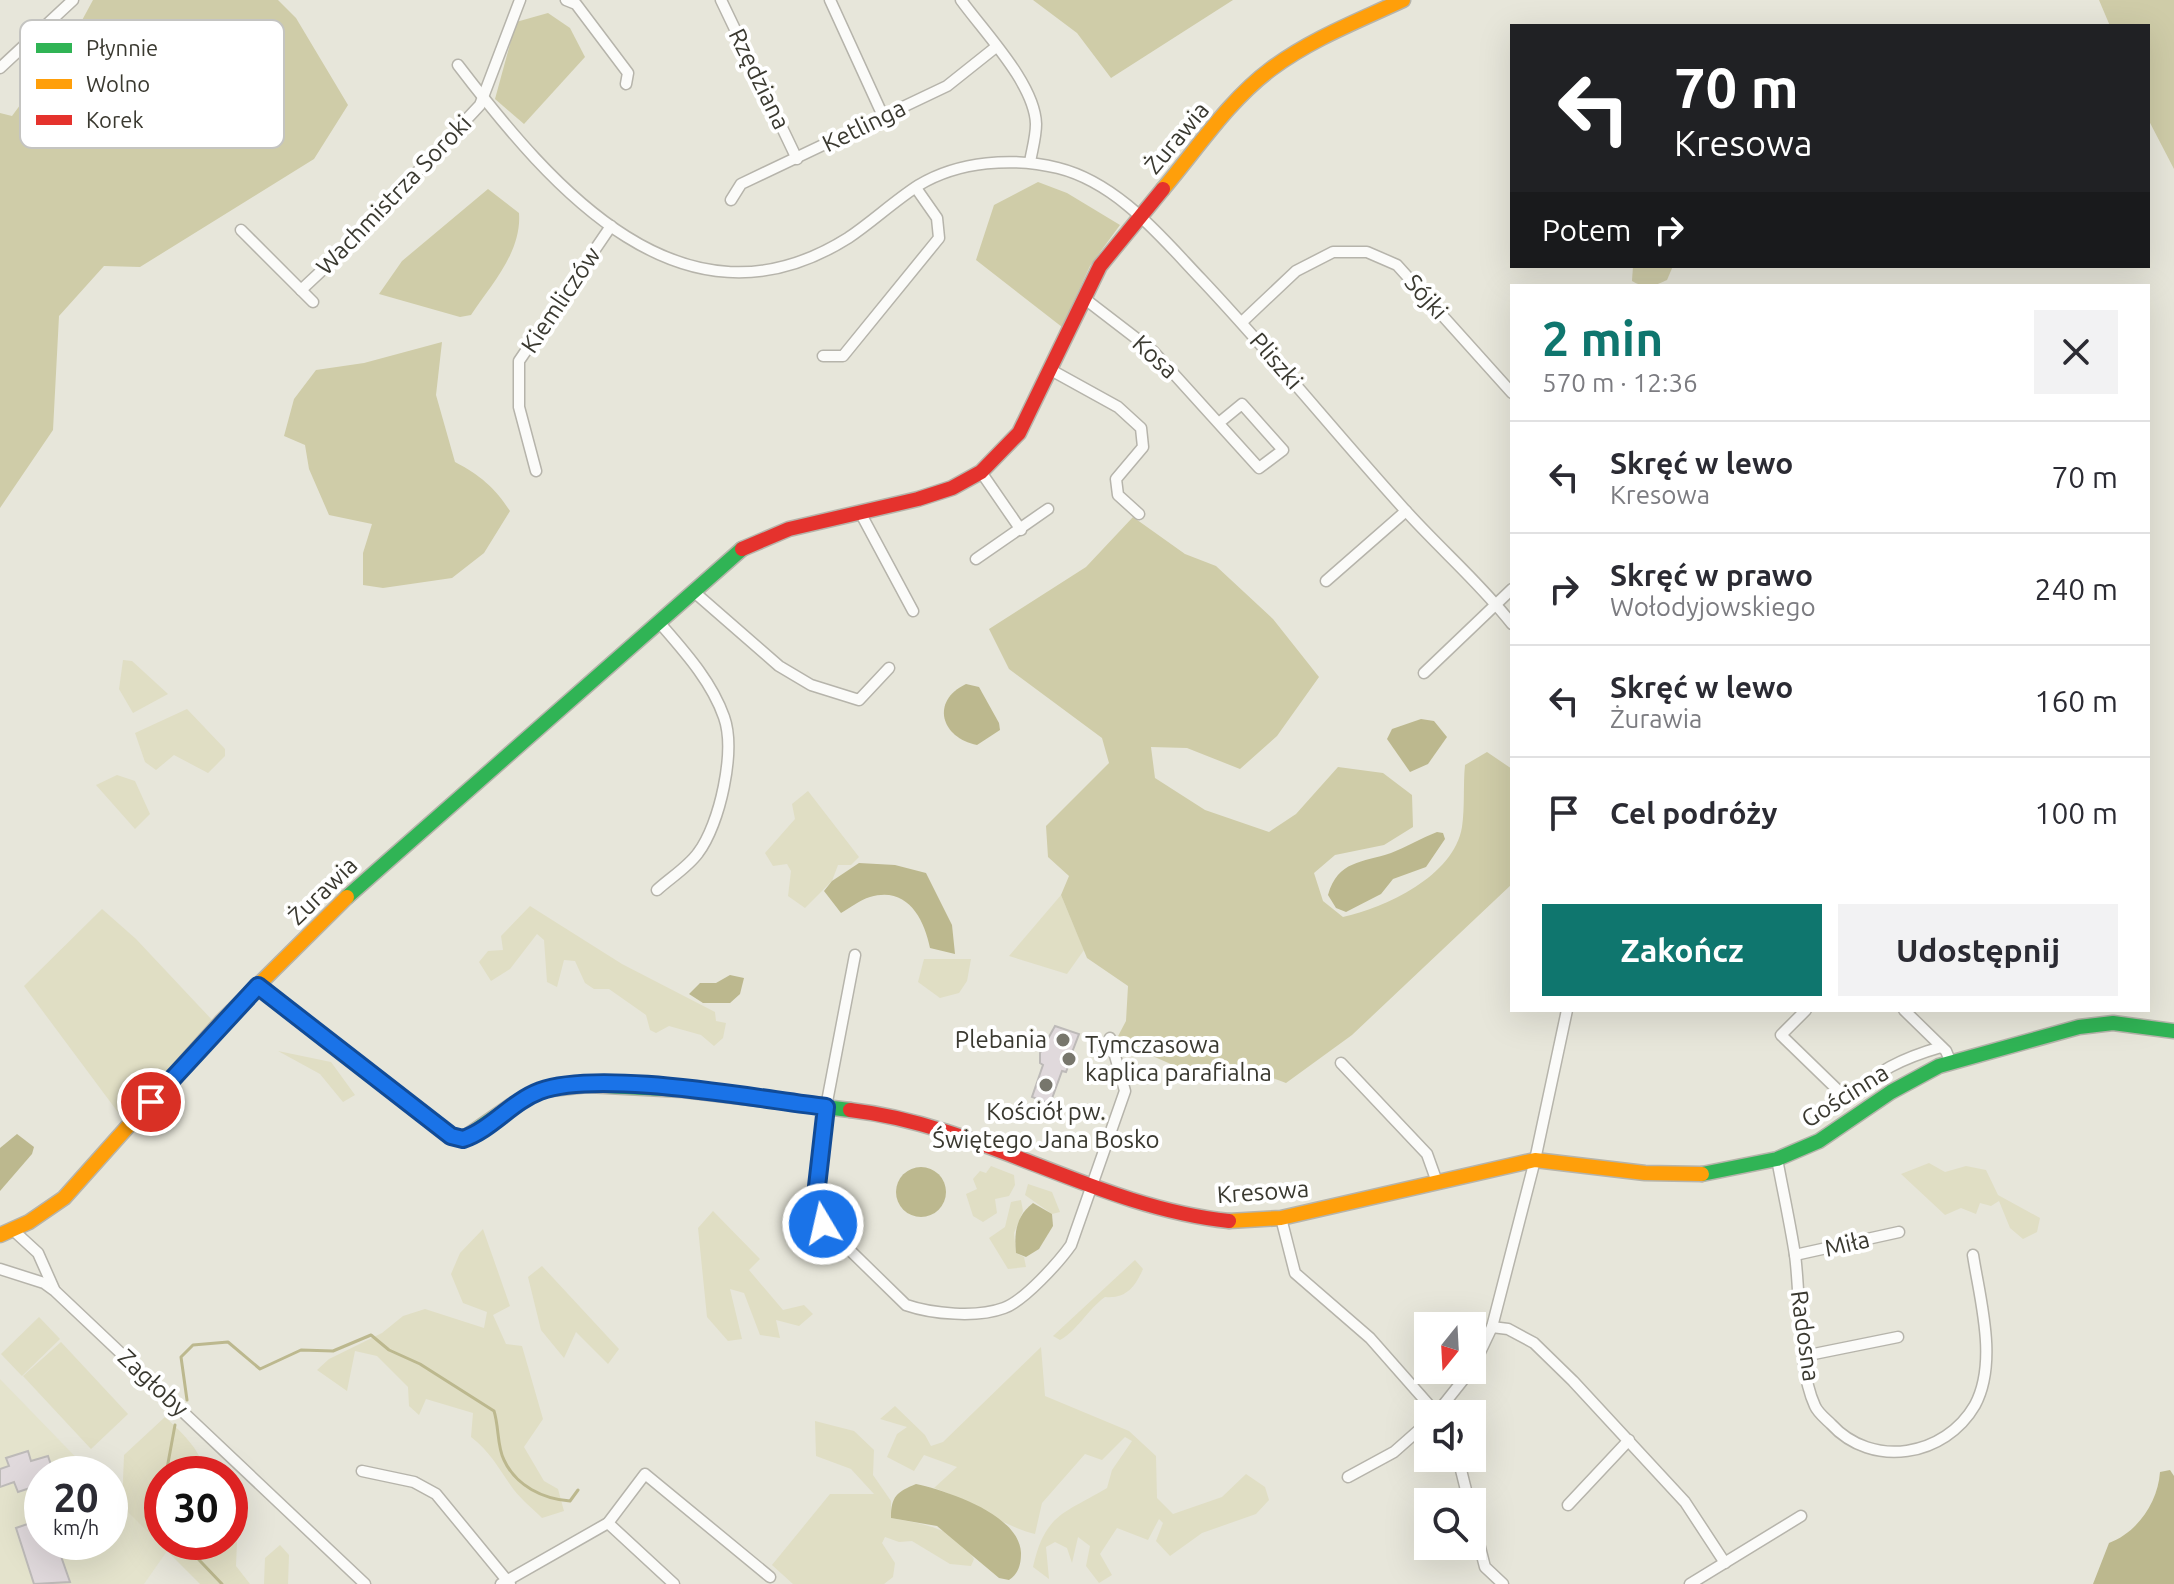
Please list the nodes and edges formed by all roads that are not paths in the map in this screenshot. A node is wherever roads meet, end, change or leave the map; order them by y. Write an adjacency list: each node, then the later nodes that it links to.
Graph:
1 (73, 0): 8 (street)
2 (520, 0): 14 (street)
3 (566, 0): 13 (street)
4 (721, 0): 16 (street, Rzędziana)
5 (830, 0): 15 (street)
6 (961, 0): 9 (street)
7 (1403, 0): 20 (street, Żurawia)
8 (52, 20)
9 (996, 47): 15 (street, Ketlinga); 17 (street)
10 (20, 49): 12 (street)
11 (458, 65): 14 (street, Pliszki)
12 (0, 68)
13 (626, 84)
14 (482, 96): 21 (street, Pliszki); 23 (street, Wachmistrza Soroki)
15 (883, 116): 16 (street, Ketlinga)
16 (797, 159): 19 (street, Ketlinga)
17 (1030, 162): 18 (street, Pliszki); 20 (street, Pliszki)
18 (916, 188): 21 (street, Pliszki); 27 (street)
19 (731, 200)
20 (1140, 215): 24 (street, Żurawia); 26 (street, Pliszki)
21 (611, 226): 31 (street, Kiemliczów)
22 (241, 230): 23 (street, Wachmistrza Soroki)
23 (301, 290): 25 (street, Wachmistrza Soroki)
24 (1085, 299): 28 (street, Żurawia); 30 (street, Kosa)
25 (313, 302)
26 (1242, 322): 29 (street, Sójki); 34 (street, Pliszki)
27 (823, 356)
28 (1051, 370): 32 (street, Żurawia); 36 (street)
29 (1510, 391)
30 (1220, 422): 30 (street, Kosa)
31 (536, 471)
32 (981, 472): 35 (street, Żurawia); 37 (street)
33 (1048, 509): 37 (street)
34 (1406, 511): 39 (street); 42 (street, Pliszki)
35 (861, 514): 40 (street, Żurawia); 43 (street)
36 (1139, 514)
37 (1021, 530): 38 (street)
38 (976, 559)
39 (1326, 581)
40 (693, 591): 44 (street, Żurawia); 46 (street)
41 (1510, 591): 42 (street)
42 (1495, 602): 45 (street, Pliszki); 47 (street)
43 (913, 611)
44 (658, 621): 48 (street); 50 (street, Żurawia)
45 (1510, 621)
46 (889, 668)
47 (1424, 673)
48 (657, 890)
49 (855, 955): 59 (street)
50 (258, 986): 59 (street, Kresowa); 66 (street, Żurawia)
51 (1567, 1012): 61 (street)
52 (1804, 1012): 56 (street)
53 (1906, 1012): 56 (street)
54 (2174, 1031): 58 (street, Gościnna)
55 (1110, 1038): 63 (street)
56 (1941, 1047): 58 (street)
57 (1341, 1063): 62 (street)
58 (1951, 1063): 60 (street, Gościnna)
59 (826, 1107): 63 (street, Kresowa); 63 (street)
60 (1777, 1159): 61 (street, Gościnna); 67 (street, Radosna)
61 (1535, 1160): 62 (street, Kresowa); 71 (street)
62 (1437, 1182): 64 (street, Kresowa)
63 (1093, 1189): 64 (street, Kresowa)
64 (1281, 1218): 76 (street)
65 (1899, 1232): 67 (street, Miła)
66 (7, 1233): 70 (street, Zagłoby)
67 (1795, 1255): 74 (street, Radosna)
68 (1973, 1255): 74 (street, Radosna)
69 (0, 1269): 70 (street, Zagłoby)
70 (55, 1291): 89 (street, Zagłoby)
71 (1492, 1327): 73 (street); 79 (street)
72 (1898, 1337): 74 (street)
73 (1486, 1340)
74 (1804, 1356)
75 (1460, 1384): 77 (street)
76 (1424, 1400)
77 (1447, 1400)
78 (1414, 1434): 81 (street)
79 (1629, 1440): 82 (street); 86 (street)
80 (362, 1471): 88 (street)
81 (1348, 1477)
82 (1568, 1505)
83 (1801, 1516): 86 (street)
84 (608, 1523): 87 (street); 88 (street); 90 (street)
85 (1483, 1560): 91 (street)
86 (1725, 1563): 92 (street)
87 (770, 1577)
88 (506, 1583)
89 (365, 1584)
90 (674, 1584)
91 (1503, 1584)
92 (1690, 1584)

